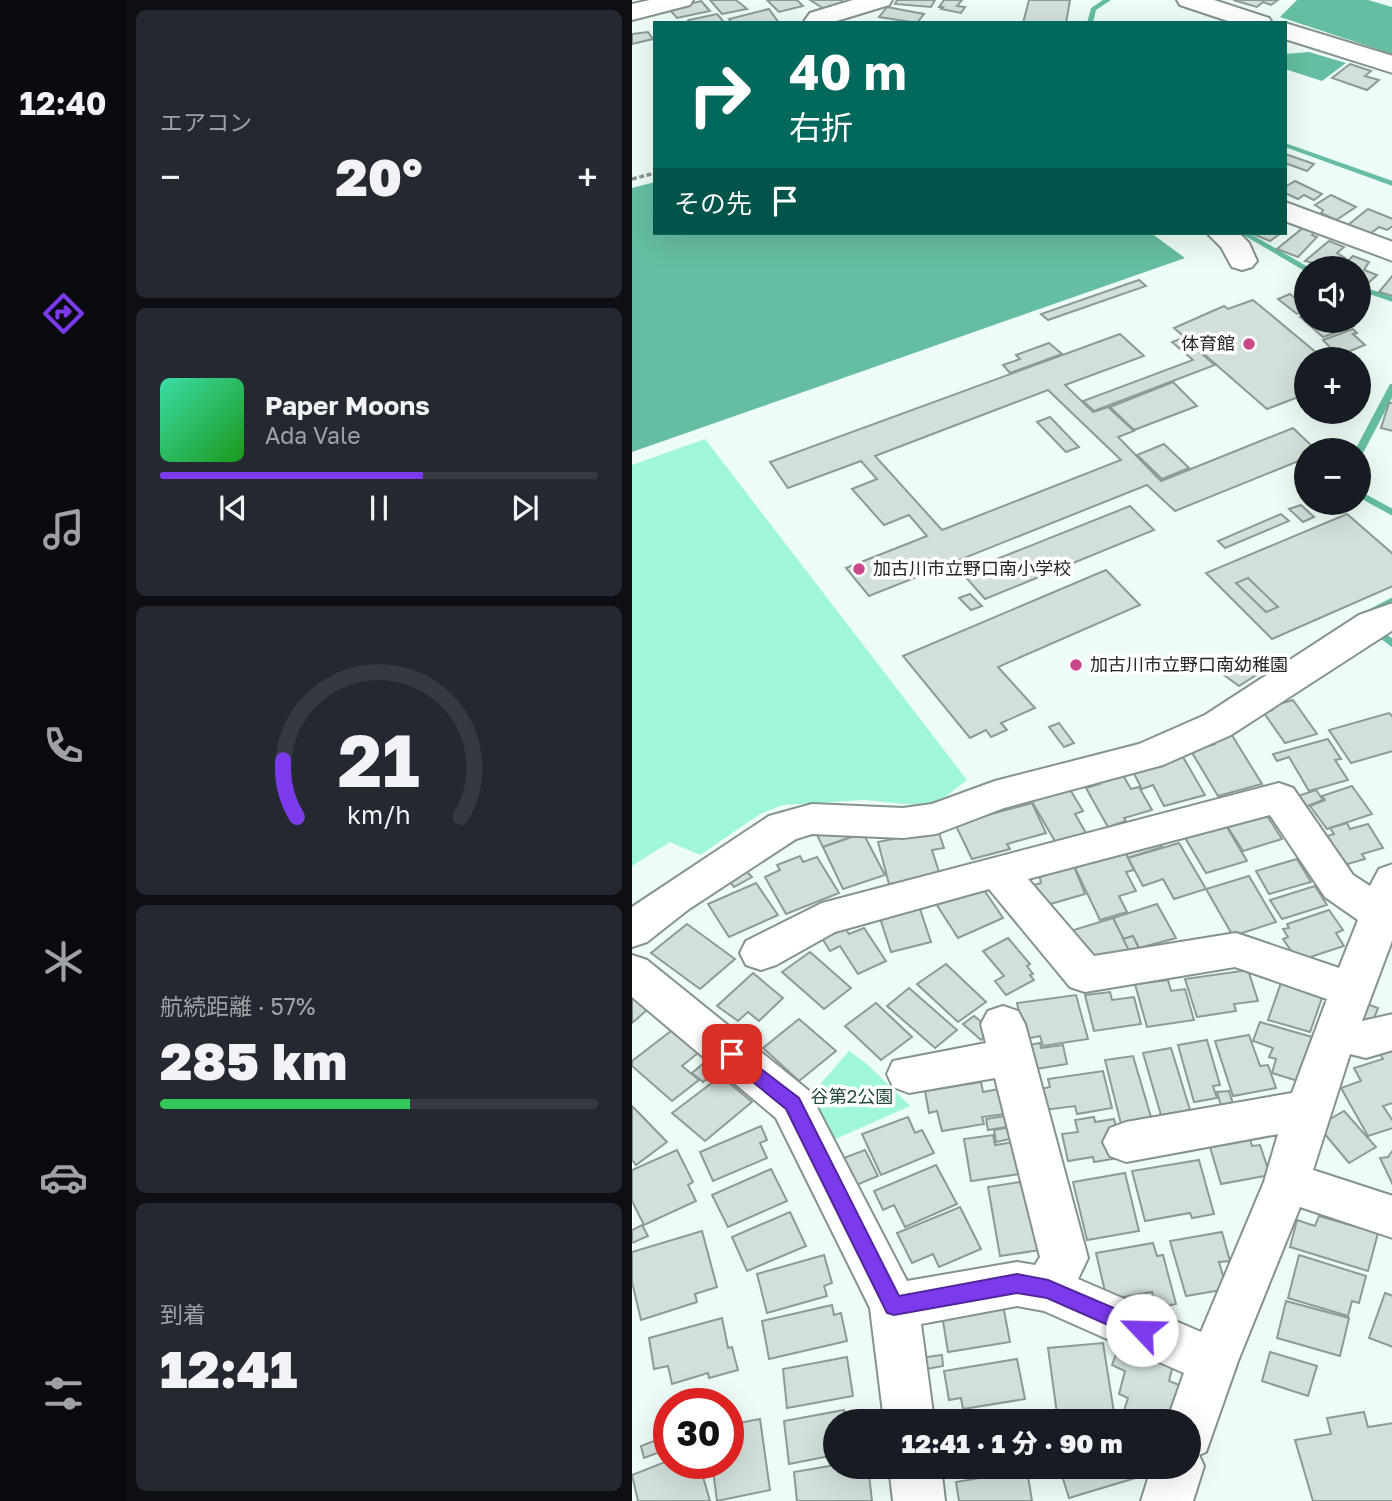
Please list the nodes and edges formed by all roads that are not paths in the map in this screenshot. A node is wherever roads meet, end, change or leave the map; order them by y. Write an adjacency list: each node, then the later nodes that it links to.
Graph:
1 (681, 0): 4 (street)
2 (880, 0): 5 (street)
3 (1188, 0): 6 (street)
4 (646, 14)
5 (814, 17)
6 (1254, 21)
7 (1287, 32): 8 (street)
8 (1392, 65)
9 (1287, 212): 11 (street)
10 (1224, 235): 12 (street)
11 (1392, 252)
12 (1242, 261)
13 (1375, 624): 16 (street)
14 (999, 873): 15 (street); 17 (street); 19 (street)
15 (1387, 897): 19 (street)
16 (632, 930)
17 (761, 953)
18 (632, 972): 28 (street)
19 (1351, 990): 20 (street)
20 (1337, 1032): 21 (street); 23 (street)
21 (1392, 1032)
22 (909, 1074): 27 (street)
23 (1308, 1109): 24 (street); 25 (street)
24 (1126, 1142)
25 (1287, 1182): 26 (street); 29 (street)
26 (1392, 1217)
27 (1048, 1289): 28 (street); 29 (street)
28 (894, 1306): 30 (street)
29 (1213, 1361): 31 (street)
30 (907, 1409)
31 (1197, 1409)
32 (916, 1479): 34 (street)
33 (1174, 1479): 35 (street)
34 (919, 1501)
35 (1167, 1501)

